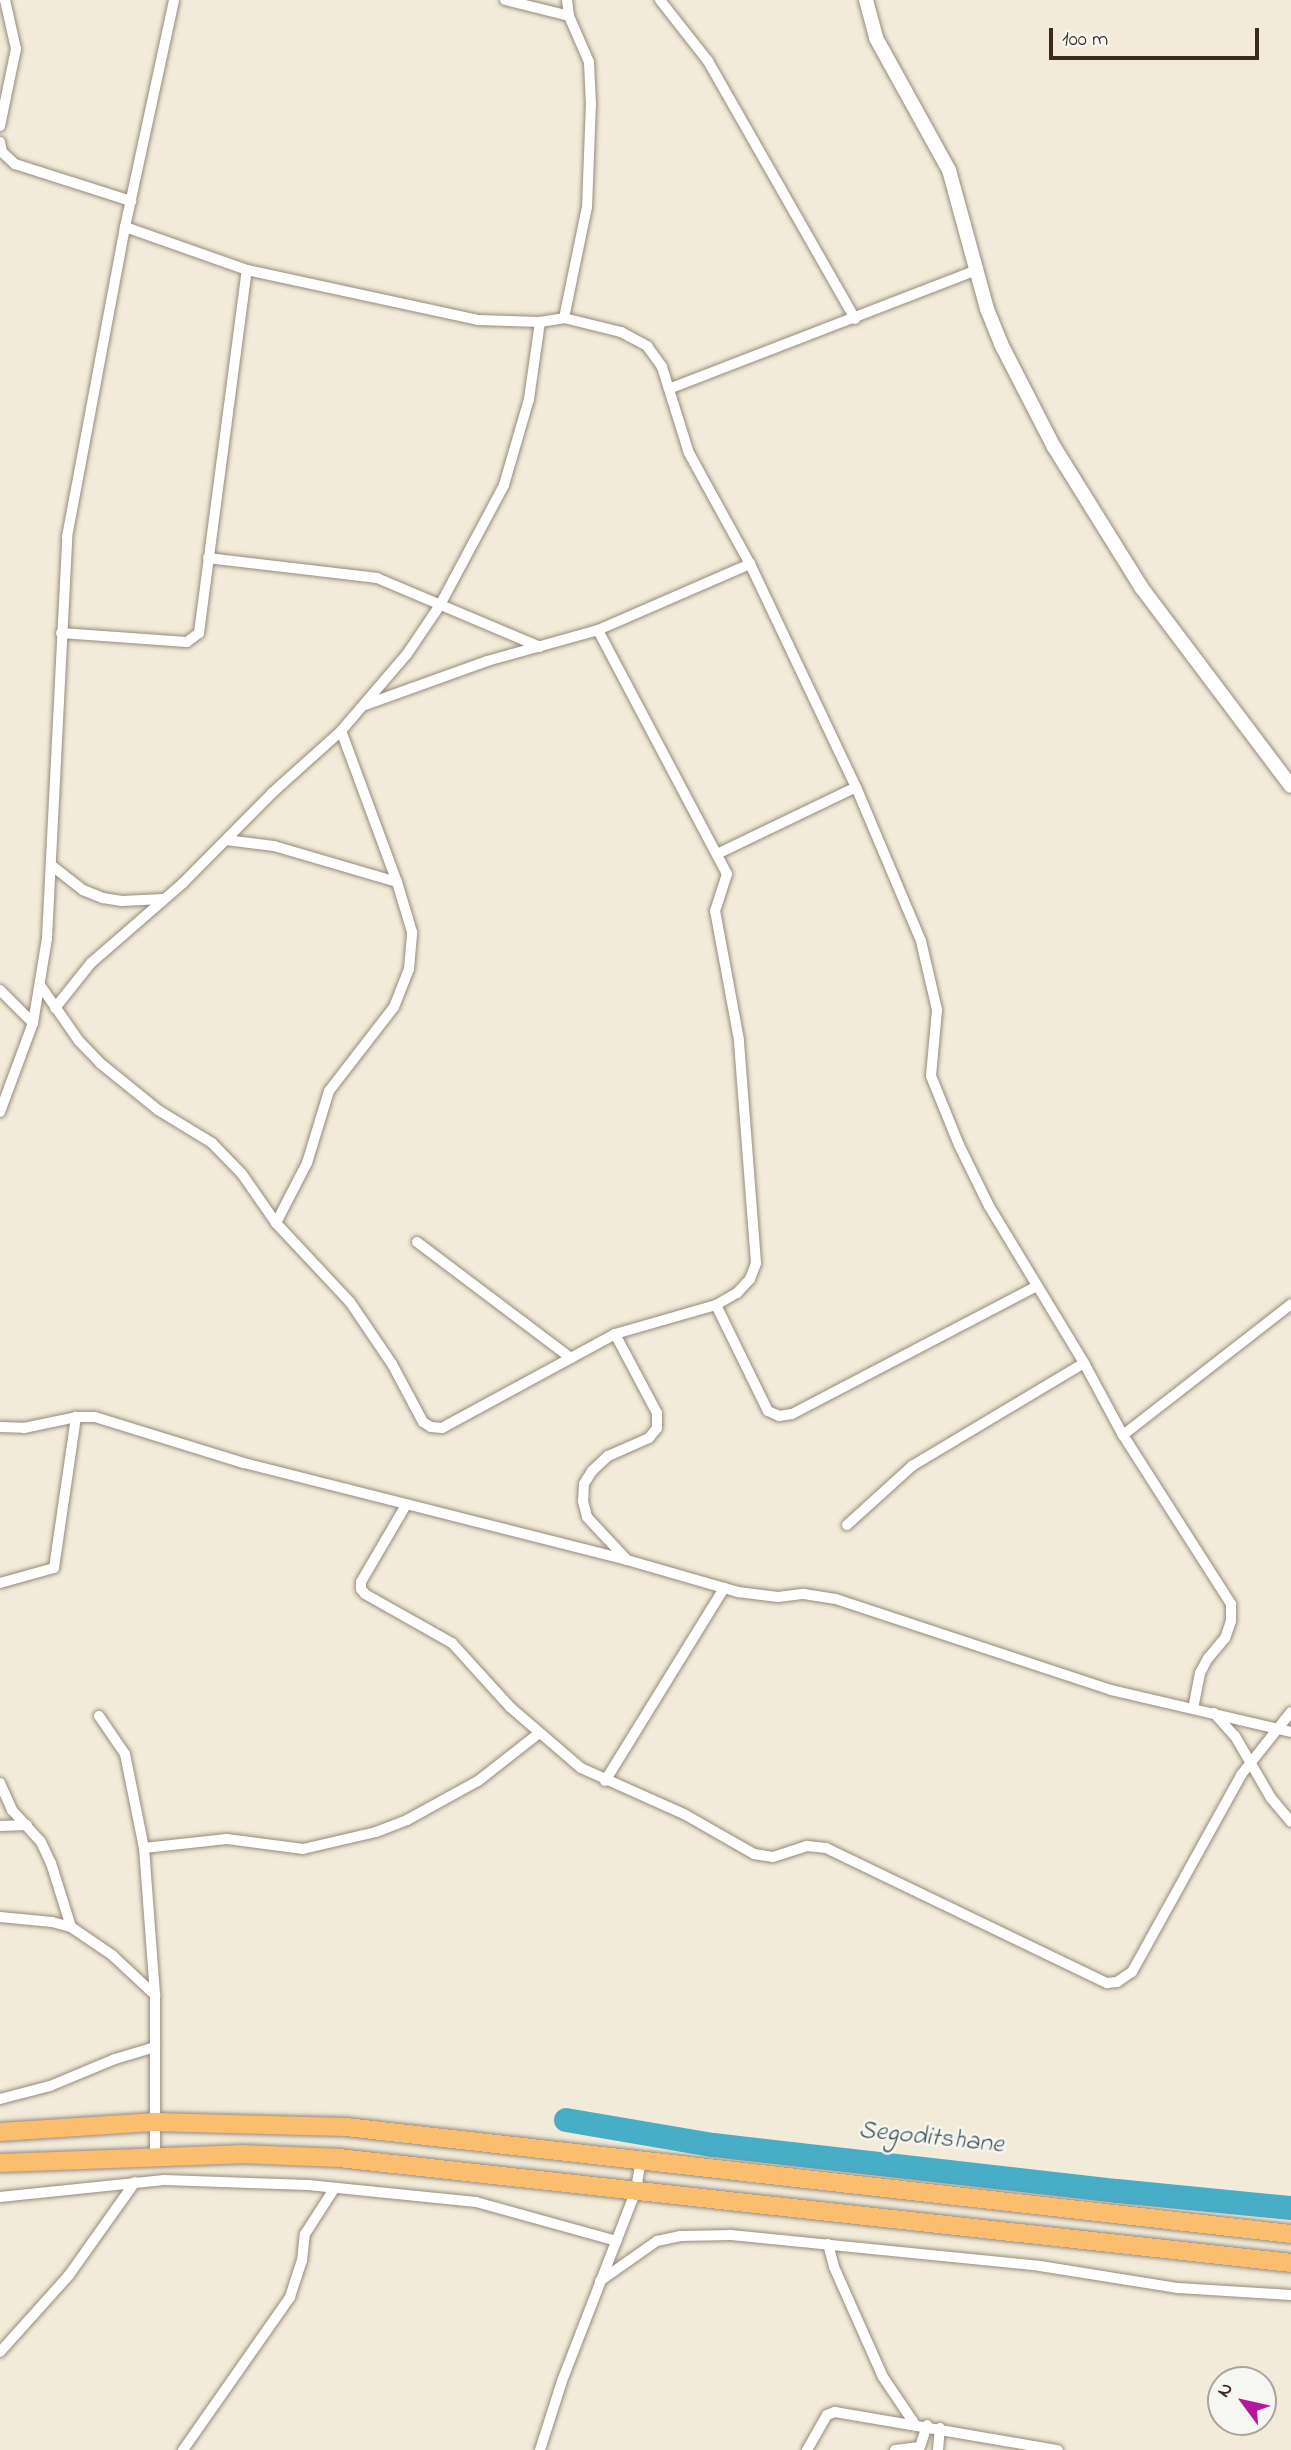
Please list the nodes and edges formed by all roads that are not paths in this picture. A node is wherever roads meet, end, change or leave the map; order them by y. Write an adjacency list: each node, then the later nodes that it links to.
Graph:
1 (5, 0): 8 (street)
2 (174, 0): 10 (street)
3 (505, 0): 7 (street)
4 (568, 0): 7 (street)
5 (660, 0): 15 (street)
6 (866, 0): 13 (street)
7 (569, 16): 14 (street)
8 (0, 126)
9 (0, 142): 10 (street)
10 (131, 201): 11 (street)
11 (125, 227): 12 (street); 22 (street)
12 (247, 270): 16 (street); 18 (street)
13 (977, 270): 15 (street); 27 (street)
14 (564, 318): 16 (street); 17 (street)
15 (855, 320): 17 (street)
16 (540, 322): 20 (street)
17 (671, 388): 19 (street)
18 (208, 558): 20 (street); 22 (street)
19 (750, 564): 21 (street); 26 (street)
20 (440, 605): 23 (street); 24 (street)
21 (598, 630): 23 (street); 29 (street)
22 (61, 633): 30 (street)
23 (541, 647): 24 (street)
24 (361, 706): 25 (street)
25 (341, 731): 28 (street); 31 (street)
26 (856, 786): 29 (street); 40 (street)
27 (1291, 786)
28 (226, 840): 31 (street); 32 (street)
29 (719, 853): 41 (street)
30 (51, 865): 32 (street); 33 (street)
31 (397, 882): 38 (street)
32 (164, 899): 35 (street)
33 (40, 985): 35 (street); 36 (street)
34 (0, 990): 36 (street)
35 (55, 1008): 38 (street)
36 (33, 1023): 37 (street)
37 (0, 1112)
38 (276, 1223): 44 (street)
39 (417, 1242): 44 (street)
40 (1037, 1286): 41 (street); 45 (street)
41 (716, 1305): 43 (street)
42 (1289, 1310): 48 (street)
43 (615, 1334): 44 (street); 51 (street)
44 (571, 1358)
45 (1084, 1363): 48 (street); 50 (street)
46 (76, 1417): 47 (street); 49 (street); 52 (street)
47 (0, 1427)
48 (1123, 1436): 54 (street)
49 (406, 1505): 51 (street); 60 (street)
50 (847, 1525)
51 (627, 1560): 53 (street)
52 (0, 1583)
53 (724, 1588): 54 (street); 62 (street)
54 (1193, 1707): 56 (street)
55 (1291, 1712): 58 (street)
56 (1214, 1713): 58 (street); 61 (street)
57 (99, 1716): 67 (street)
58 (1275, 1728): 59 (street); 61 (street)
59 (1291, 1732)
60 (538, 1734): 62 (street); 67 (street)
61 (1249, 1762): 62 (street); 64 (street)
62 (605, 1781)
63 (0, 1783): 65 (street)
64 (1291, 1822)
65 (27, 1825): 66 (street); 69 (street)
66 (0, 1826)
67 (144, 1849): 70 (street)
68 (0, 1917): 69 (street)
69 (71, 1927): 70 (street)
70 (155, 1995): 71 (street)
71 (155, 2048): 72 (street); 73 (street)
72 (0, 2099)
73 (153, 2122): 74 (main road); 75 (main road); 76 (street)
74 (0, 2132)
75 (528, 2146): 77 (main road); 79 (main road)
76 (155, 2156): 78 (main road); 79 (main road)
77 (641, 2159): 82 (street); 84 (main road)
78 (0, 2163)
79 (524, 2178): 82 (main road)
80 (135, 2182): 81 (street); 83 (street); 90 (street)
81 (334, 2189): 85 (street); 94 (street)
82 (636, 2190): 85 (street); 87 (main road)
83 (0, 2197)
84 (1291, 2234)
85 (617, 2241): 88 (street)
86 (828, 2244): 88 (street); 89 (street); 91 (street)
87 (1291, 2263)
88 (600, 2281): 95 (street)
89 (1291, 2295)
90 (0, 2352)
91 (914, 2423): 92 (street); 96 (street)
92 (927, 2426): 93 (street); 97 (street)
93 (940, 2428): 98 (street); 99 (street)
94 (183, 2450)
95 (540, 2450)
96 (807, 2450)
97 (895, 2450)
98 (937, 2450)
99 (1058, 2450)

